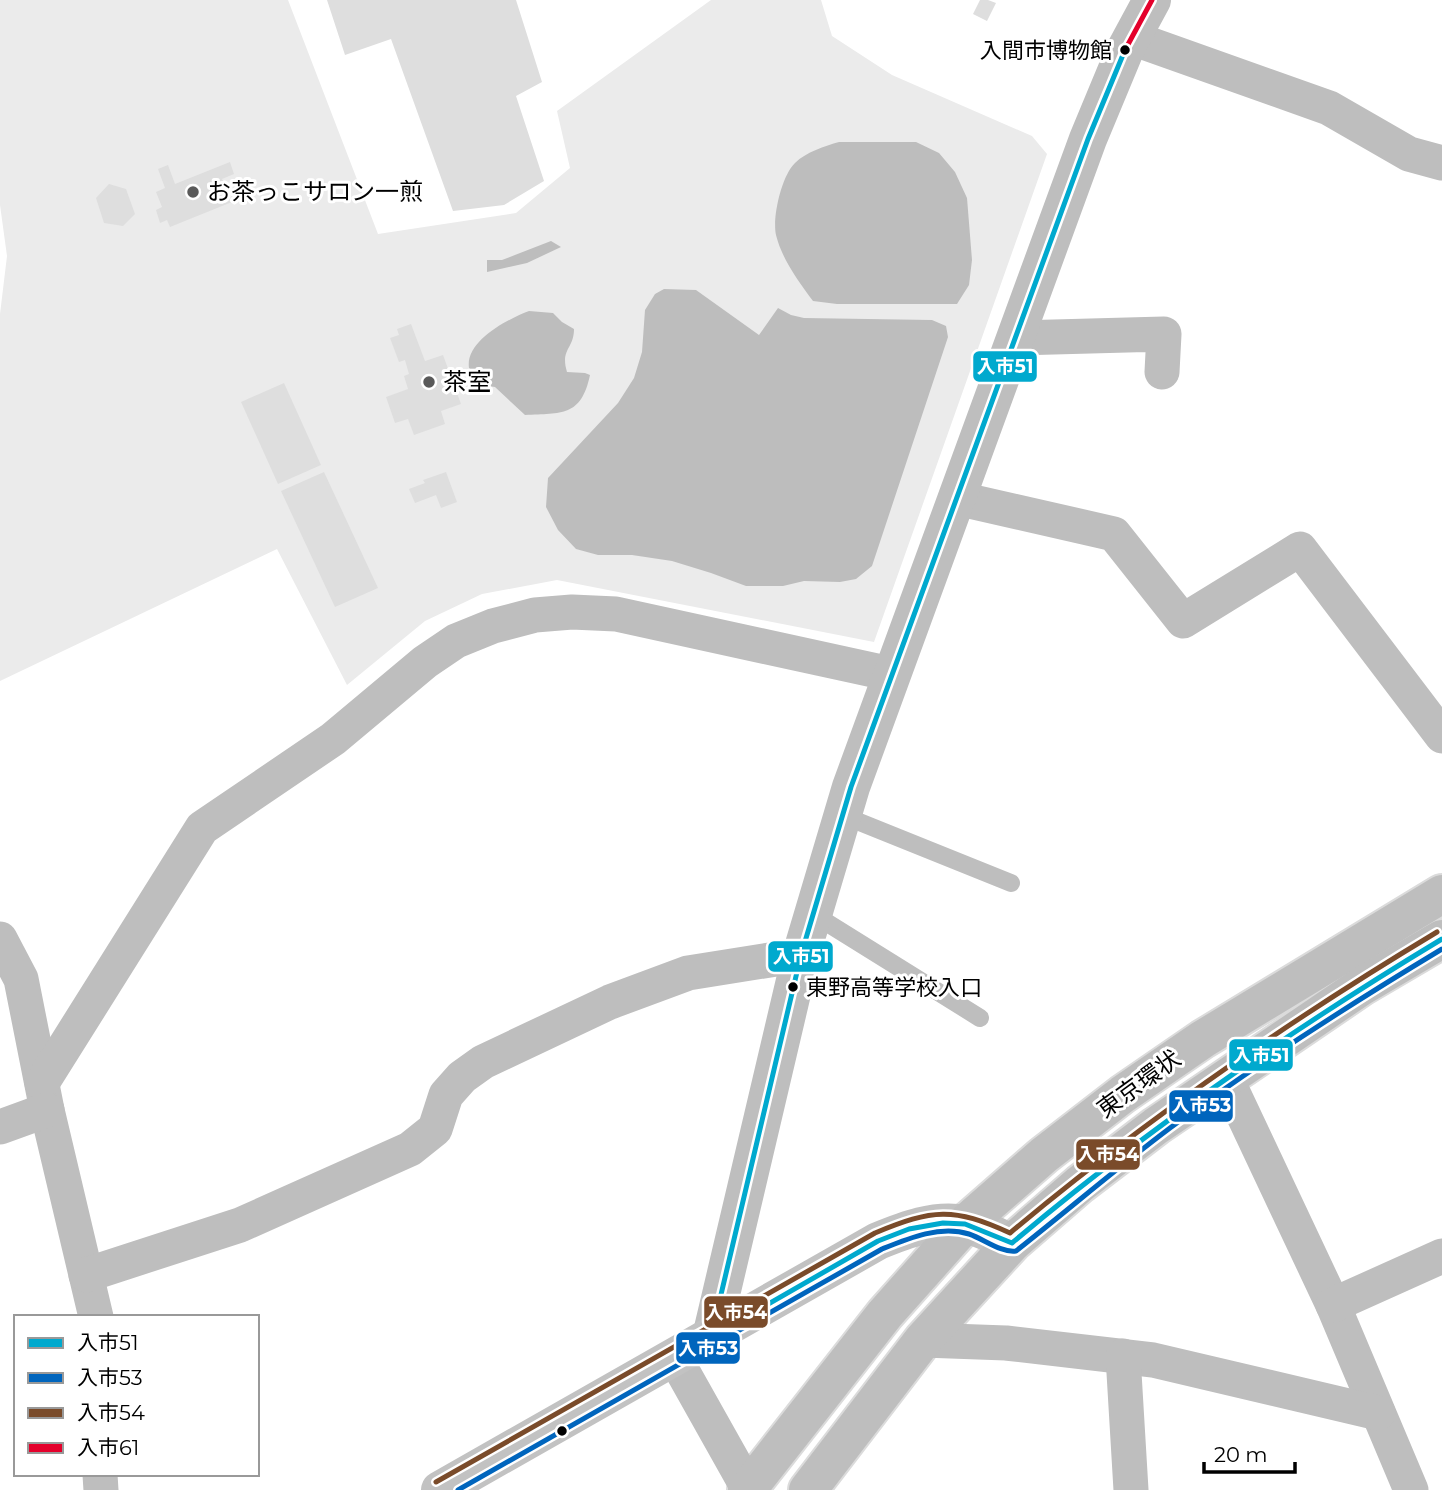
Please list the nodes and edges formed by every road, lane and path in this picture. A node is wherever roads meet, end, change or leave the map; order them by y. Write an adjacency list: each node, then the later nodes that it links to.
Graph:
1 (1152, 0): 2 (main road)
2 (1132, 38): 3 (street); 4 (main road)
3 (1442, 163)
4 (1017, 338): 5 (street); 6 (main road)
5 (1162, 372)
6 (956, 498): 7 (main road); 8 (street)
7 (891, 674): 9 (main road); 18 (street)
8 (1442, 736)
9 (842, 815): 10 (lane); 12 (main road)
10 (1011, 883)
11 (1442, 894): 20 (main road, 東京環状)
12 (813, 914): 15 (main road); 16 (lane)
13 (0, 939): 18 (street)
14 (1442, 939): 17 (main road, 東京環状)
15 (801, 956): 23 (street); 26 (main road)
16 (980, 1018)
17 (1226, 1078): 21 (main road, 東京環状); 24 (street)
18 (44, 1097): 19 (street); 23 (street)
19 (0, 1127)
20 (965, 1224): 21 (main road); 26 (main road); 31 (main road, 東京環状)
21 (1012, 1243): 27 (main road, 東京環状)
22 (1442, 1256): 24 (street)
23 (86, 1275): 25 (street)
24 (1333, 1305): 30 (street)
25 (96, 1315)
26 (711, 1337): 29 (main road)
27 (923, 1340): 28 (street); 33 (main road, 東京環状)
28 (1123, 1356): 30 (street); 34 (street)
29 (675, 1358): 31 (street); 32 (main road)
30 (1378, 1413): 35 (street)
31 (748, 1489)
32 (440, 1490)
33 (808, 1490)
34 (1131, 1490)
35 (1412, 1490)

